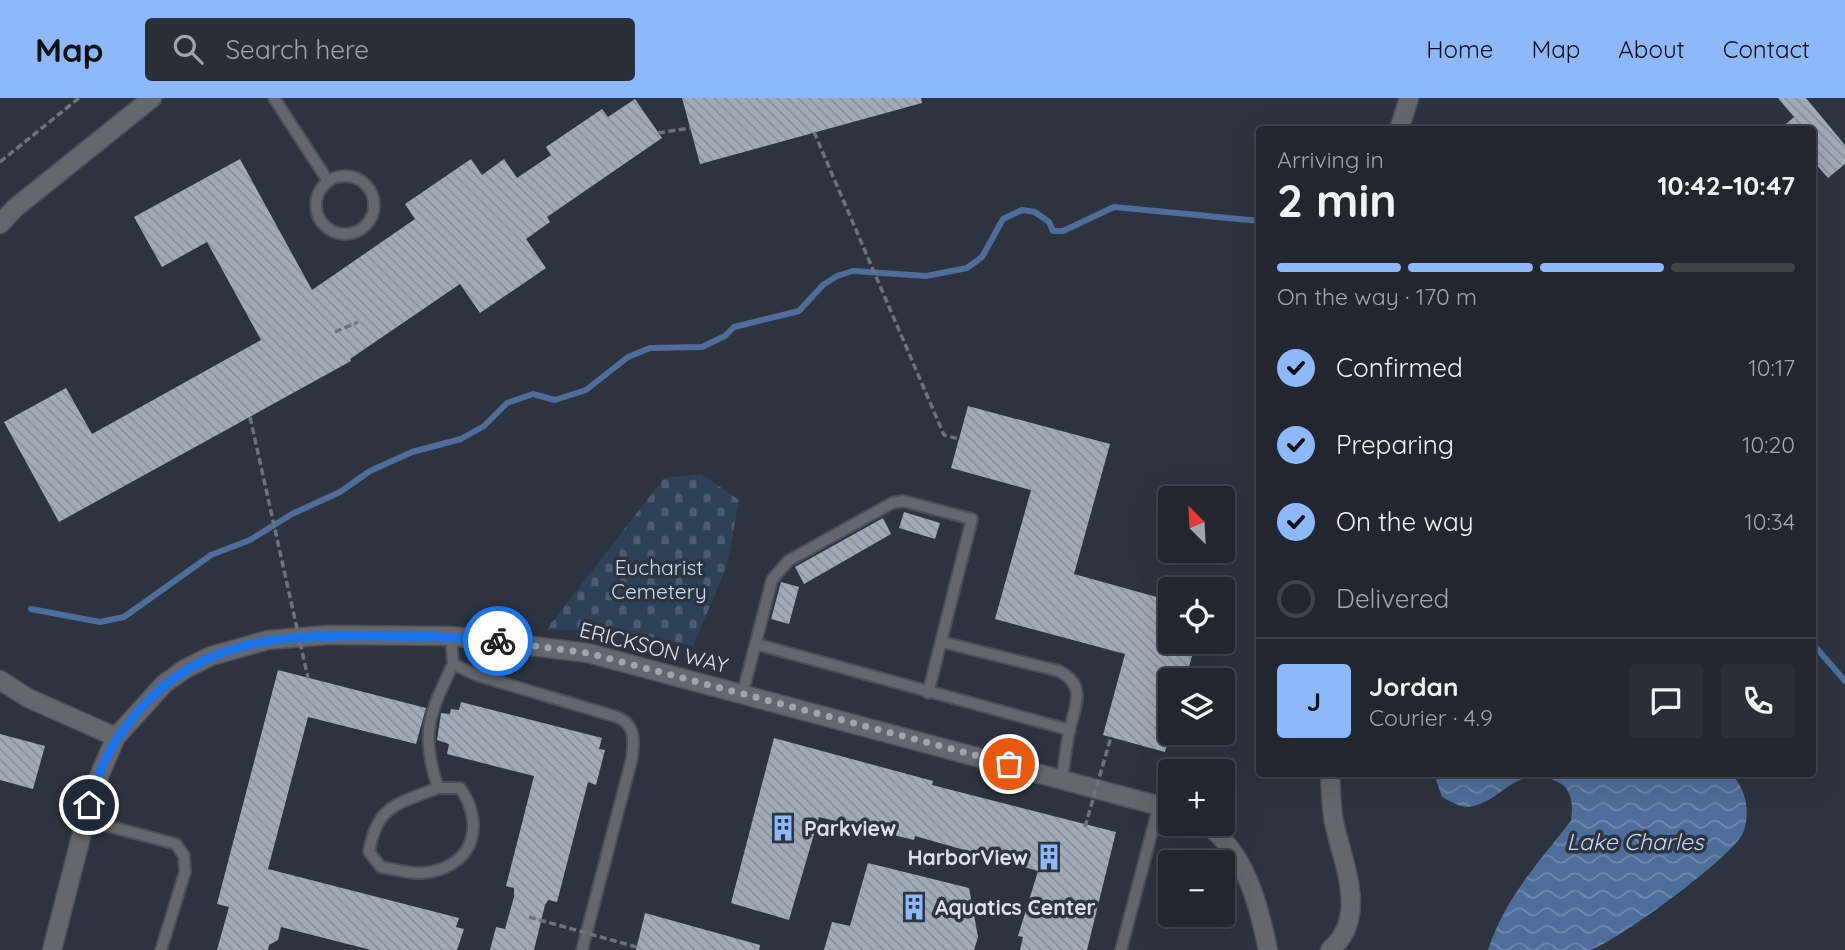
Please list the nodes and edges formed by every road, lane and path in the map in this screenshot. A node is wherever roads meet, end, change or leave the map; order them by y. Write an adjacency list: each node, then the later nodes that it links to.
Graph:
1 (79, 98): 9 (path)
2 (152, 98): 11 (street)
3 (274, 98): 10 (lane)
4 (1409, 98): 5 (street)
5 (1400, 126)
6 (690, 128): 8 (path)
7 (814, 132): 15 (path)
8 (658, 133)
9 (0, 162)
10 (328, 181): 10 (lane)
11 (0, 224)
12 (358, 322): 13 (path)
13 (335, 332)
14 (250, 417): 20 (path, bridge)
15 (959, 439)
16 (451, 636): 19 (lane); 22 (street, ERICKSON WAY); 25 (street, ERICKSON WAY)
17 (942, 642): 18 (lane); 23 (lane); 24 (lane)
18 (756, 644): 22 (lane); 23 (lane)
19 (453, 664): 29 (lane); 39 (lane)
20 (308, 678)
21 (0, 680): 25 (street)
22 (743, 692): 28 (street, ERICKSON WAY)
23 (928, 693): 24 (lane)
24 (1070, 730): 28 (lane)
25 (116, 737): 31 (street, ERICKSON WAY)
26 (1111, 737): 32 (path, bridge)
27 (1331, 777): 42 (street)
28 (1062, 778): 30 (street, ERICKSON WAY)
29 (438, 788): 29 (lane)
30 (1158, 805)
31 (85, 820): 37 (street, ERICKSON WAY); 38 (lane)
32 (1086, 827)
33 (1158, 830): 40 (lane)
34 (1222, 836): 41 (street)
35 (529, 917): 36 (path, bridge)
36 (640, 948)
37 (52, 950)
38 (161, 950)
39 (582, 950)
40 (1121, 950)
41 (1268, 950)
42 (1330, 950)

